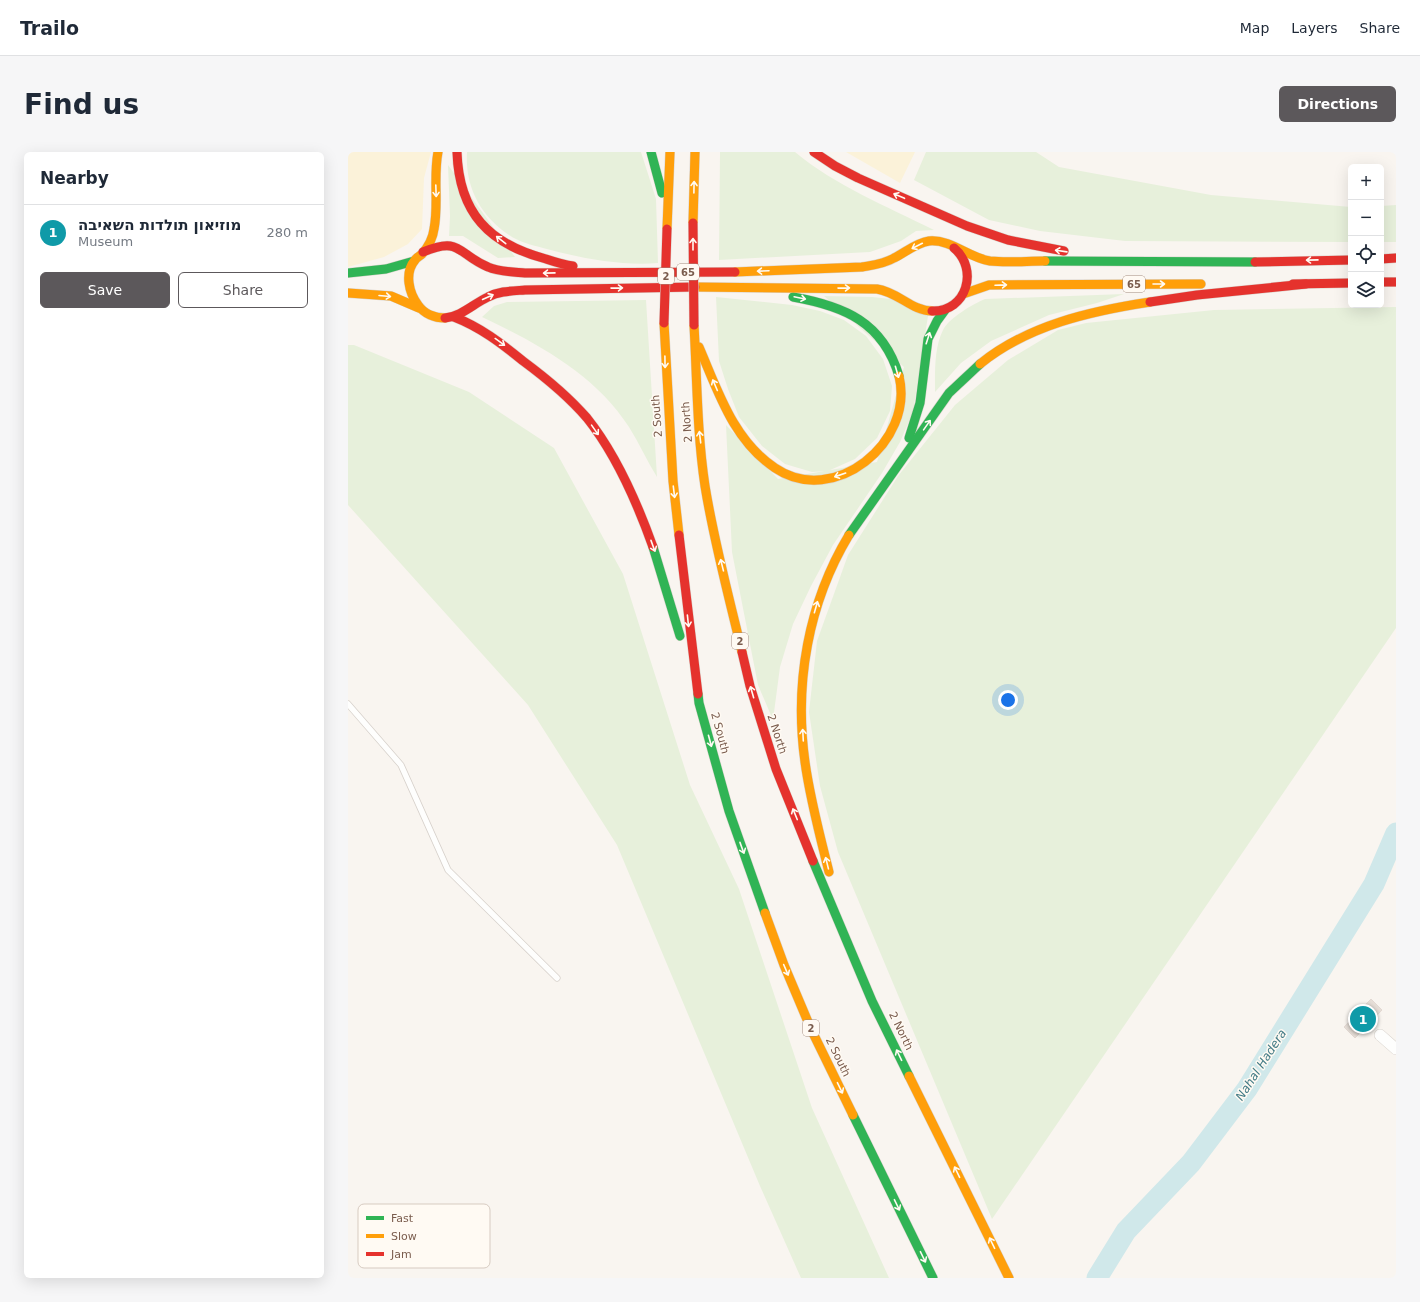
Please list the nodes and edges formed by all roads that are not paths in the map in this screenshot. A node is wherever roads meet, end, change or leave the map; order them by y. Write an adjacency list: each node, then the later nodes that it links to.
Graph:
1 (438, 152): 9 (main road, one-way to 9)
2 (457, 152): 15 (main road, one-way to 2)
3 (651, 152): 7 (main road)
4 (670, 152): 7 (main road, 2 South / 2)
5 (695, 152): 27 (main road, 2 North / 2, one-way to 5, bridge)
6 (814, 152): 12 (main road, one-way to 6)
7 (667, 226): 29 (main road, 2 South / 2, one-way to 29, bridge)
8 (953, 247): 12 (main road, 65); 15 (main road, 65, one-way to 15); 23 (main road)
9 (423, 252): 14 (main road, 65); 15 (main road, 65, one-way to 9)
10 (1396, 258): 11 (main road)
11 (1384, 259)
12 (1128, 260): 13 (main road, 65, one-way to 12)
13 (1348, 260)
14 (414, 261): 16 (main road); 24 (main road, 65)
15 (632, 272)
16 (348, 274)
17 (1384, 282): 18 (main road)
18 (1396, 282)
19 (1348, 283): 20 (main road, 65)
20 (1306, 284): 23 (main road, 65, one-way to 20); 28 (main road, one-way to 20)
21 (720, 286): 25 (main road, 65, one-way to 25); 26 (main road, 65, one-way to 21); 27 (main road, one-way to 27)
22 (348, 293): 24 (main road, one-way to 24)
23 (964, 294): 25 (main road, 65)
24 (419, 308): 26 (main road)
25 (945, 310): 28 (main road, one-way to 25)
26 (454, 317): 29 (main road, one-way to 29)
27 (694, 329): 31 (main road, 2 North / 2, one-way to 27)
28 (879, 492): 31 (main road, one-way to 28)
29 (700, 703): 35 (main road, 2 South / 2, one-way to 35)
30 (348, 704): 32 (lane)
31 (846, 942): 36 (main road, 2 North / 2, one-way to 31)
32 (557, 978)
33 (1380, 1035): 34 (street)
34 (1396, 1049)
35 (933, 1278)
36 (1009, 1278)

